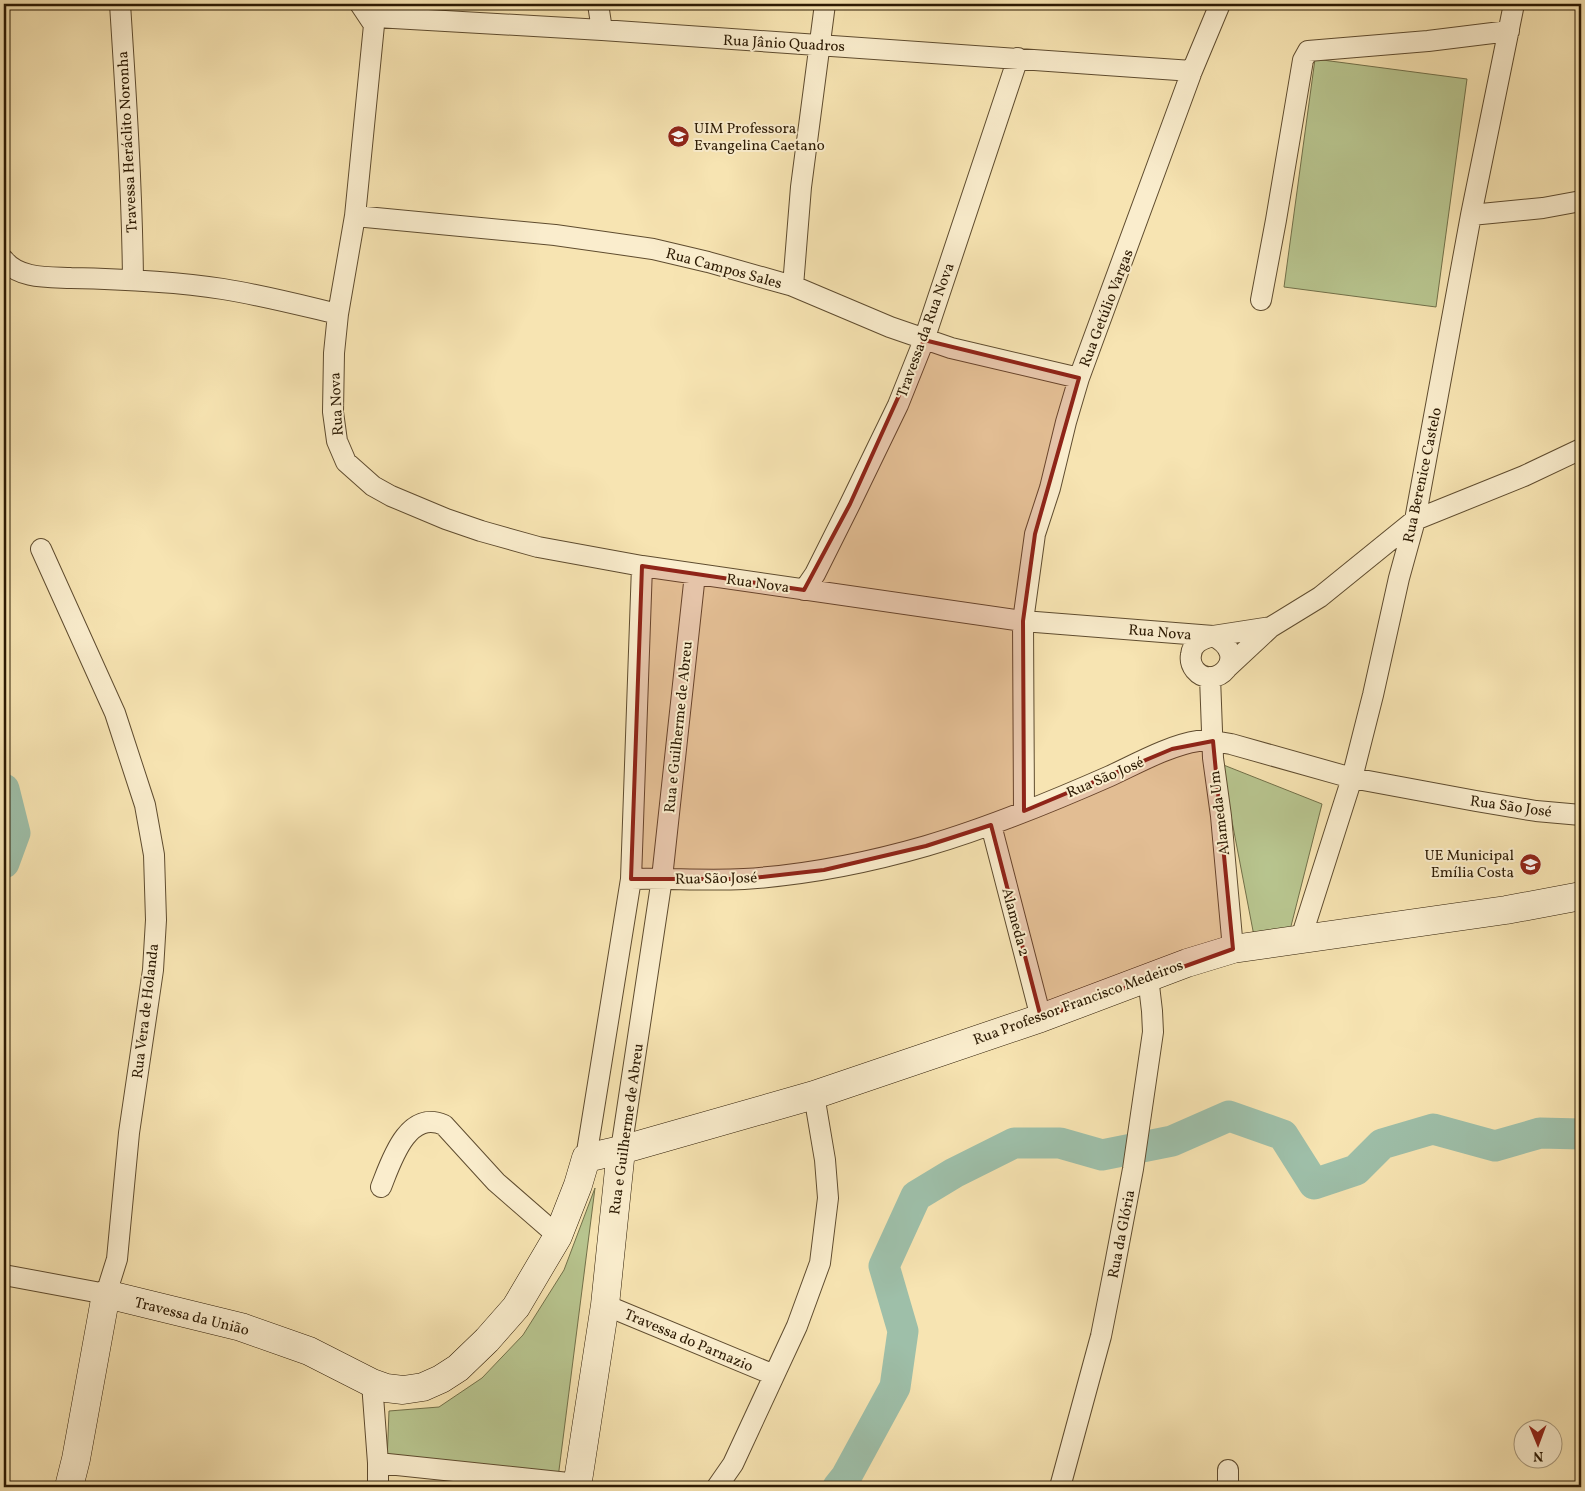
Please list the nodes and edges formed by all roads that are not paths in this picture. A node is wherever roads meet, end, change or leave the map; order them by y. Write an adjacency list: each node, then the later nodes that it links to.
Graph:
1 (120, 4): 17 (street, Travessa Heráclito Noronha)
2 (360, 4): 7 (street)
3 (598, 4): 8 (street)
4 (825, 4): 10 (street)
5 (1220, 4): 12 (street, Rua Getúlio Vargas)
6 (1514, 4): 9 (street, Rua Berenice Castelo)
7 (376, 15): 8 (street, Rua Jânio Quadros); 15 (street, Rua Nova)
8 (602, 30): 10 (street, Rua Jânio Quadros)
9 (1509, 31): 14 (street, Rua Berenice Castelo); 19 (street)
10 (819, 45): 11 (street, Rua Jânio Quadros); 18 (street)
11 (1018, 58): 12 (street, Rua Jânio Quadros); 21 (street, Travessa da Rua Nova)
12 (1192, 71): 22 (street, Rua Getúlio Vargas)
13 (1581, 201): 14 (street)
14 (1471, 215): 24 (street, Rua Berenice Castelo)
15 (354, 216): 18 (street, Rua Campos Sales); 20 (street, Rua Nova)
16 (4, 260): 17 (street)
17 (132, 280): 20 (street)
18 (793, 286): 21 (street, Rua Campos Sales)
19 (1261, 300)
20 (338, 314): 26 (street, Rua Nova)
21 (924, 340): 22 (street, Rua Campos Sales); 28 (street, Travessa da Rua Nova)
22 (1079, 378): 29 (street, Rua Getúlio Vargas)
23 (1581, 449): 24 (street, Rua Nova)
24 (1415, 520): 30 (street, Rua Nova); 36 (street, Rua Berenice Castelo)
25 (41, 549): 53 (street, Rua Vera de Holanda)
26 (642, 566): 27 (street, Rua Nova); 41 (street)
27 (695, 574): 28 (street, Rua Nova); 40 (street, Rua e Guilherme de Abreu)
28 (804, 590): 29 (street, Rua Nova)
29 (1024, 621): 31 (street, Rua Nova); 37 (street)
30 (1271, 627): 32 (street, Rua Nova); 34 (street)
31 (1175, 633): 32 (street, Rua Nova); 33 (street)
32 (1213, 636): 33 (street); 34 (street)
33 (1191, 662): 34 (street)
34 (1219, 673): 35 (street, Alameda Um)
35 (1213, 741): 36 (street, Rua São José); 37 (street, Rua São José); 44 (street, Alameda Um)
36 (1352, 778): 38 (street, Rua São José); 43 (street, Rua Berenice Castelo)
37 (1024, 811): 39 (street, Rua São José)
38 (1581, 815)
39 (991, 825): 40 (street, Rua São José); 46 (street, Alameda 2)
40 (662, 878): 41 (street, Rua São José); 48 (street, Rua e Guilherme de Abreu)
41 (631, 879): 49 (street)
42 (1581, 896): 43 (street, Rua Professor Francisco Medeiros)
43 (1301, 938): 44 (street, Rua Professor Francisco Medeiros)
44 (1233, 949): 45 (street, Rua Professor Francisco Medeiros)
45 (1148, 977): 46 (street, Rua Professor Francisco Medeiros); 62 (street, Rua da Glória)
46 (1041, 1018): 47 (street, Rua Professor Francisco Medeiros)
47 (814, 1095): 48 (street, Rua Professor Francisco Medeiros); 55 (street)
48 (620, 1150): 49 (street, Rua Professor Francisco Medeiros); 54 (street, Rua e Guilherme de Abreu)
49 (586, 1158): 51 (street)
50 (381, 1188): 51 (street)
51 (558, 1236): 56 (street)
52 (4, 1275): 53 (street, Travessa da União)
53 (106, 1294): 56 (street, Travessa da União); 59 (street, Rua Vera de Holanda)
54 (605, 1305): 55 (street, Travessa do Parnazio); 58 (street, Rua e Guilherme de Abreu)
55 (774, 1375): 61 (street)
56 (372, 1383): 57 (street)
57 (378, 1463): 58 (street, Rua e Guilherme de Abreu); 60 (street)
58 (578, 1486)
59 (69, 1487)
60 (378, 1487)
61 (717, 1487)
62 (1060, 1487)

